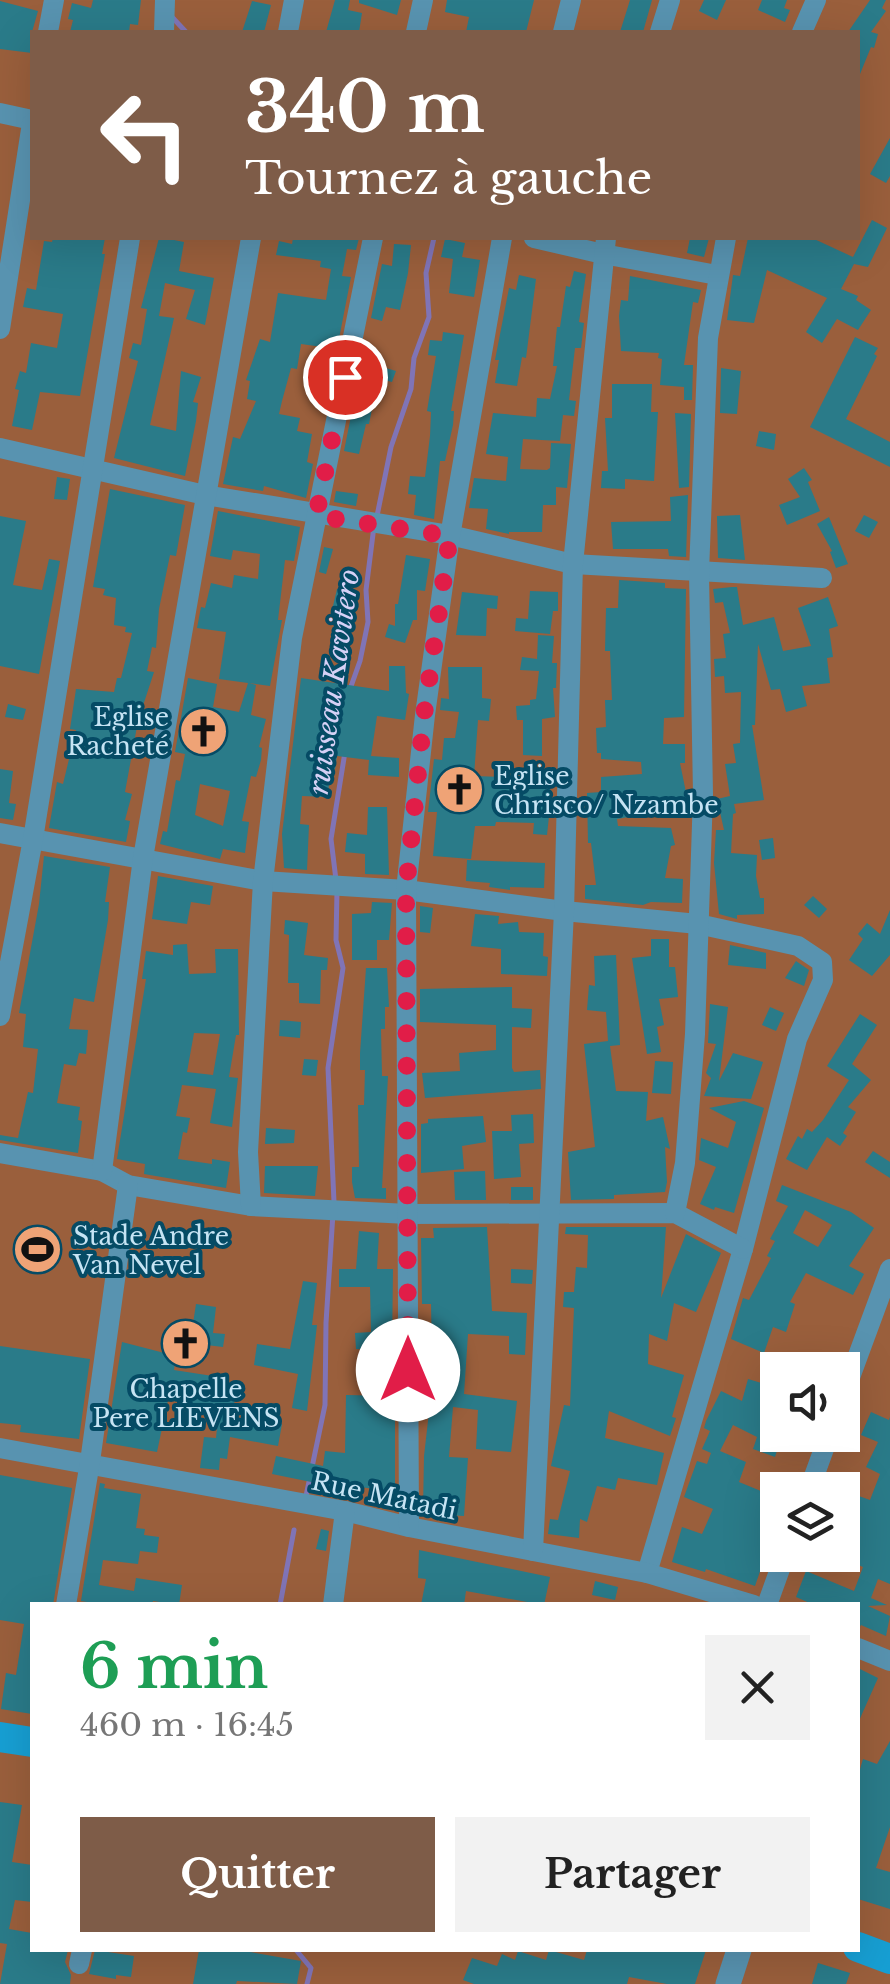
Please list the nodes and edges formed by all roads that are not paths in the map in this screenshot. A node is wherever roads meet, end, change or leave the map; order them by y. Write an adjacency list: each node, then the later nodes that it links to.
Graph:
1 (54, 0): 8 (street)
2 (166, 0): 9 (street)
3 (294, 0): 10 (street)
4 (423, 0): 11 (street)
5 (572, 0): 12 (street)
6 (670, 0): 13 (street)
7 (816, 0): 14 (street)
8 (48, 30)
9 (164, 30)
10 (288, 30)
11 (416, 30)
12 (564, 30)
13 (661, 30)
14 (803, 30)
15 (0, 113): 16 (street)
16 (30, 120)
17 (30, 134): 26 (street)
18 (130, 240): 28 (street)
19 (250, 240): 29 (street)
20 (373, 240): 30 (street)
21 (502, 240): 31 (street)
22 (552, 240): 24 (street)
23 (726, 240): 25 (street)
24 (604, 246): 25 (street); 32 (street)
25 (717, 274): 33 (street)
26 (0, 328)
27 (0, 448): 28 (street)
28 (92, 469): 29 (street); 36 (street)
29 (205, 495): 30 (street); 37 (street)
30 (316, 516): 31 (street); 38 (street)
31 (450, 536): 32 (street); 39 (street)
32 (573, 564): 33 (street); 40 (street)
33 (698, 572): 34 (street); 41 (street)
34 (822, 578)
35 (0, 833): 36 (street)
36 (33, 839): 37 (street); 42 (street)
37 (143, 858): 38 (street); 44 (street)
38 (263, 881): 39 (street); 46 (street)
39 (406, 890): 40 (street); 49 (street)
40 (564, 911): 41 (street); 47 (street)
41 (698, 924): 48 (street); 50 (street)
42 (0, 1016)
43 (0, 1154): 44 (street)
44 (102, 1171): 45 (street)
45 (128, 1185): 46 (street); 54 (street)
46 (251, 1206): 49 (street)
47 (550, 1212): 48 (street); 49 (street); 57 (street)
48 (675, 1213): 50 (street)
49 (408, 1214): 56 (street)
50 (743, 1249): 59 (street)
51 (890, 1270): 52 (street)
52 (859, 1352)
53 (0, 1448): 54 (street, Rue Matadi)
54 (90, 1462): 55 (street, Rue Matadi); 60 (street)
55 (345, 1511): 56 (street, Rue Matadi); 61 (street)
56 (408, 1527): 57 (street, Rue Matadi)
57 (533, 1550): 59 (street, Rue Matadi)
58 (779, 1572): 63 (street)
59 (647, 1573): 62 (street, Rue Matadi)
60 (67, 1602)
61 (333, 1602)
62 (744, 1602)
63 (768, 1602)
64 (860, 1649): 65 (street)
65 (890, 1661)
66 (0, 1737): 67 (highway)
67 (30, 1742)
68 (860, 1948): 70 (highway)
69 (737, 1952): 71 (street)
70 (890, 1959)
71 (728, 1984)

